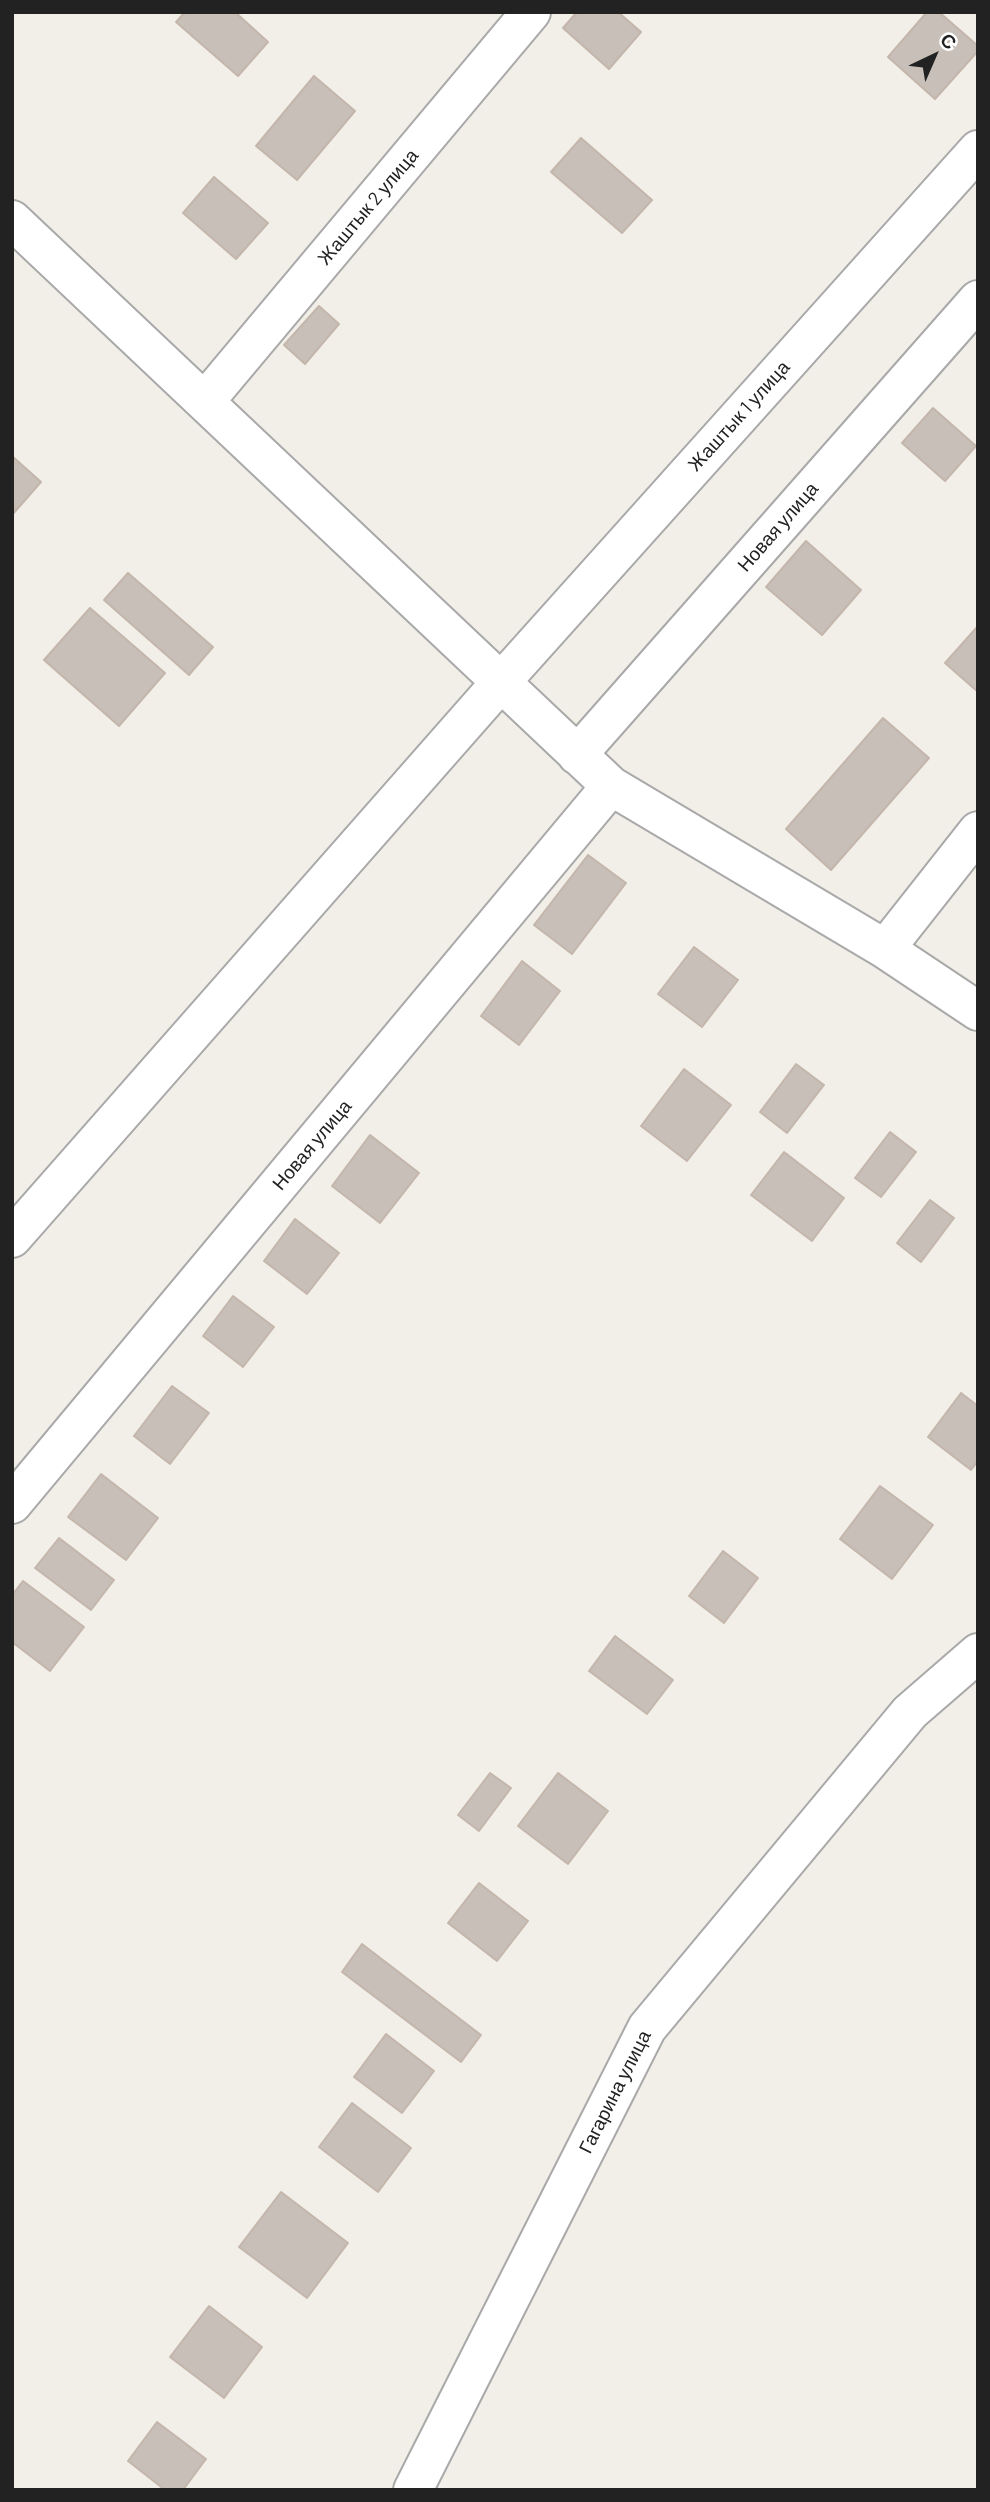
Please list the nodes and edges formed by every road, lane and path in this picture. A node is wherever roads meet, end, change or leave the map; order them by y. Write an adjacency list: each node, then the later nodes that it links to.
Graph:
1 (531, 12): 5 (street, Жаштык 2 улица)
2 (978, 150): 6 (street, Жаштык 1 улица)
3 (12, 220): 5 (street)
4 (978, 300): 7 (street, Новая улица)
5 (205, 401): 6 (street)
6 (501, 682): 7 (street); 12 (street)
7 (577, 755): 8 (street)
8 (611, 786): 10 (street); 13 (street, Новая улица)
9 (978, 831): 10 (street)
10 (885, 949): 11 (street)
11 (978, 1011)
12 (12, 1238)
13 (12, 1504)
14 (978, 1653): 15 (street, Гагарина улица)
15 (413, 2490)

